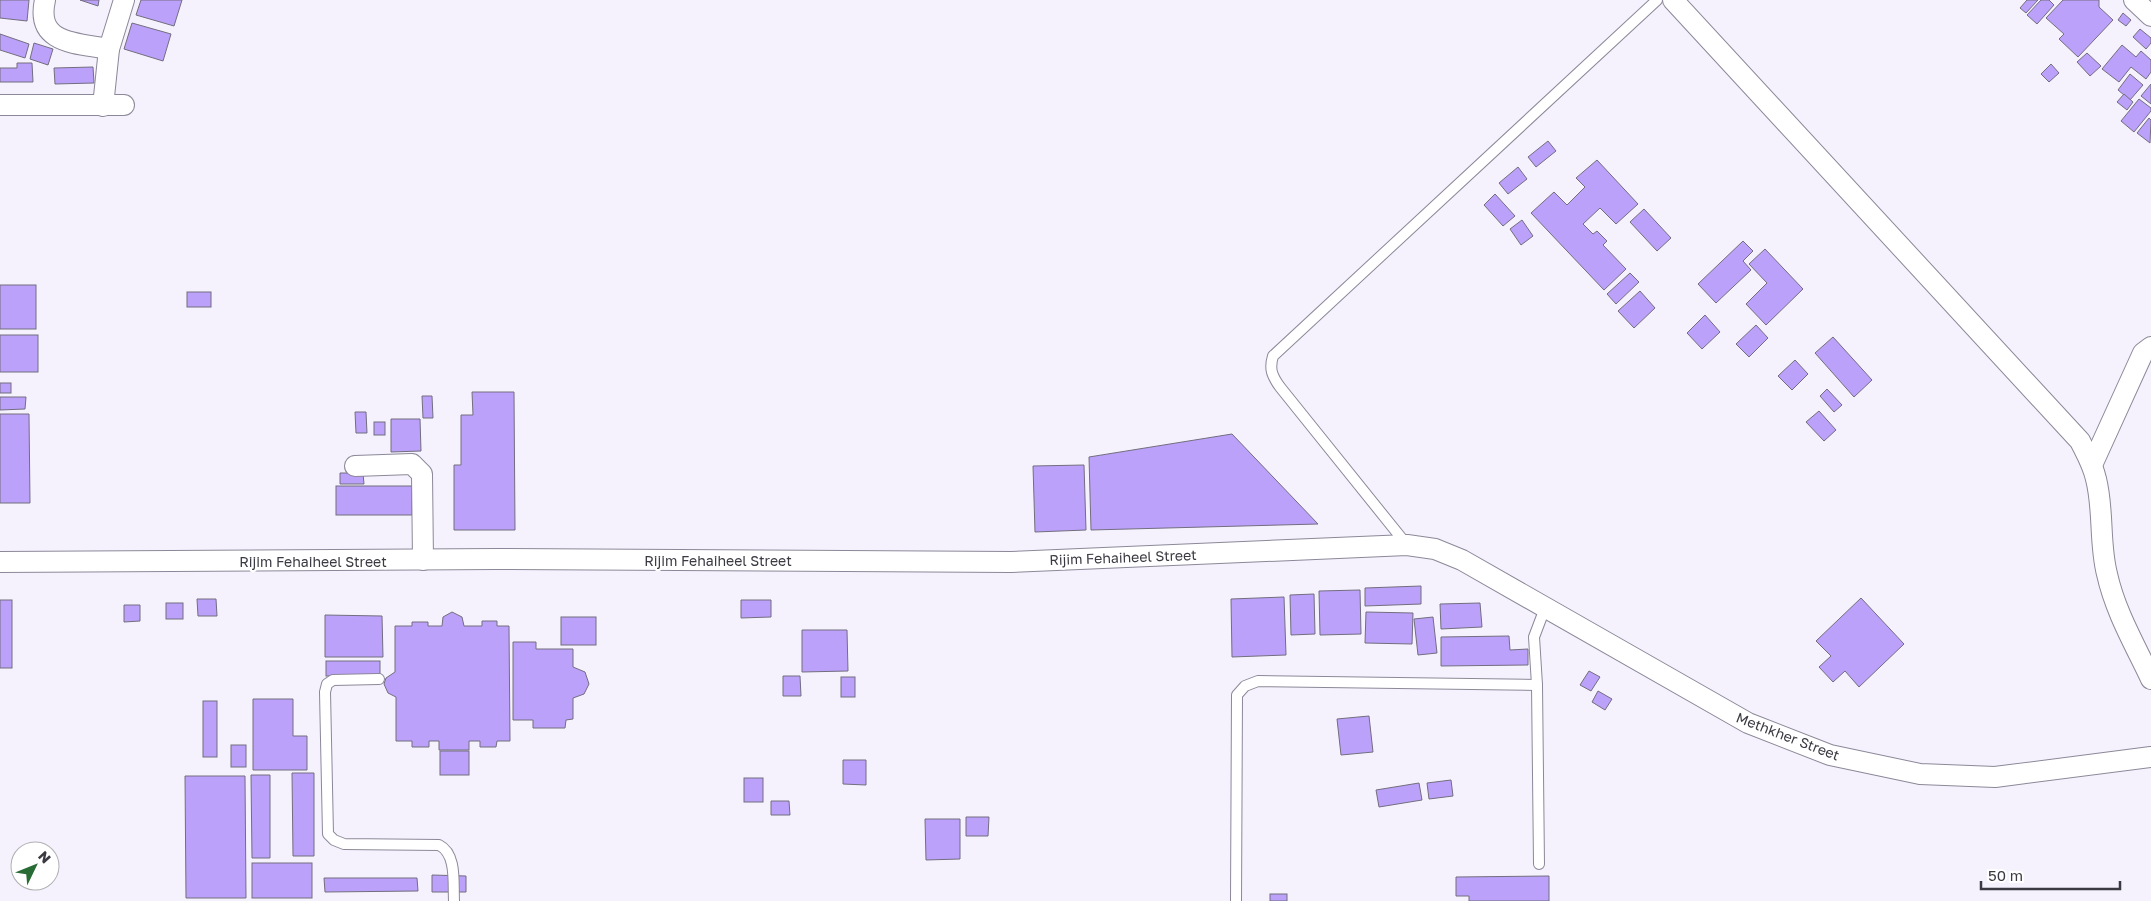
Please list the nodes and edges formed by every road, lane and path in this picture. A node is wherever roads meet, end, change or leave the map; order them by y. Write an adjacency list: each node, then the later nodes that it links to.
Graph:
1 (45, 0): 7 (street)
2 (124, 0): 7 (street)
3 (1657, 0): 14 (lane)
4 (1673, 0): 12 (street)
5 (2134, 0): 6 (street)
6 (2151, 16)
7 (109, 49): 9 (street)
8 (0, 105): 9 (street)
9 (103, 106): 10 (street)
10 (124, 106)
11 (2151, 347): 12 (street)
12 (2092, 465): 20 (street)
13 (355, 466): 16 (street)
14 (1407, 545): 15 (street, Rijim Fehaiheel Street); 16 (street, Rijim Fehaiheel Street)
15 (1435, 549): 18 (street, Methkher Street)
16 (423, 560): 17 (street, Rijim Fehaiheel Street)
17 (0, 562)
18 (1545, 608): 21 (lane); 22 (street, Methkher Street)
19 (379, 679): 24 (lane)
20 (2151, 679)
21 (1537, 685): 23 (lane); 25 (lane)
22 (2151, 757)
23 (1539, 864)
24 (454, 901)
25 (1236, 901)

